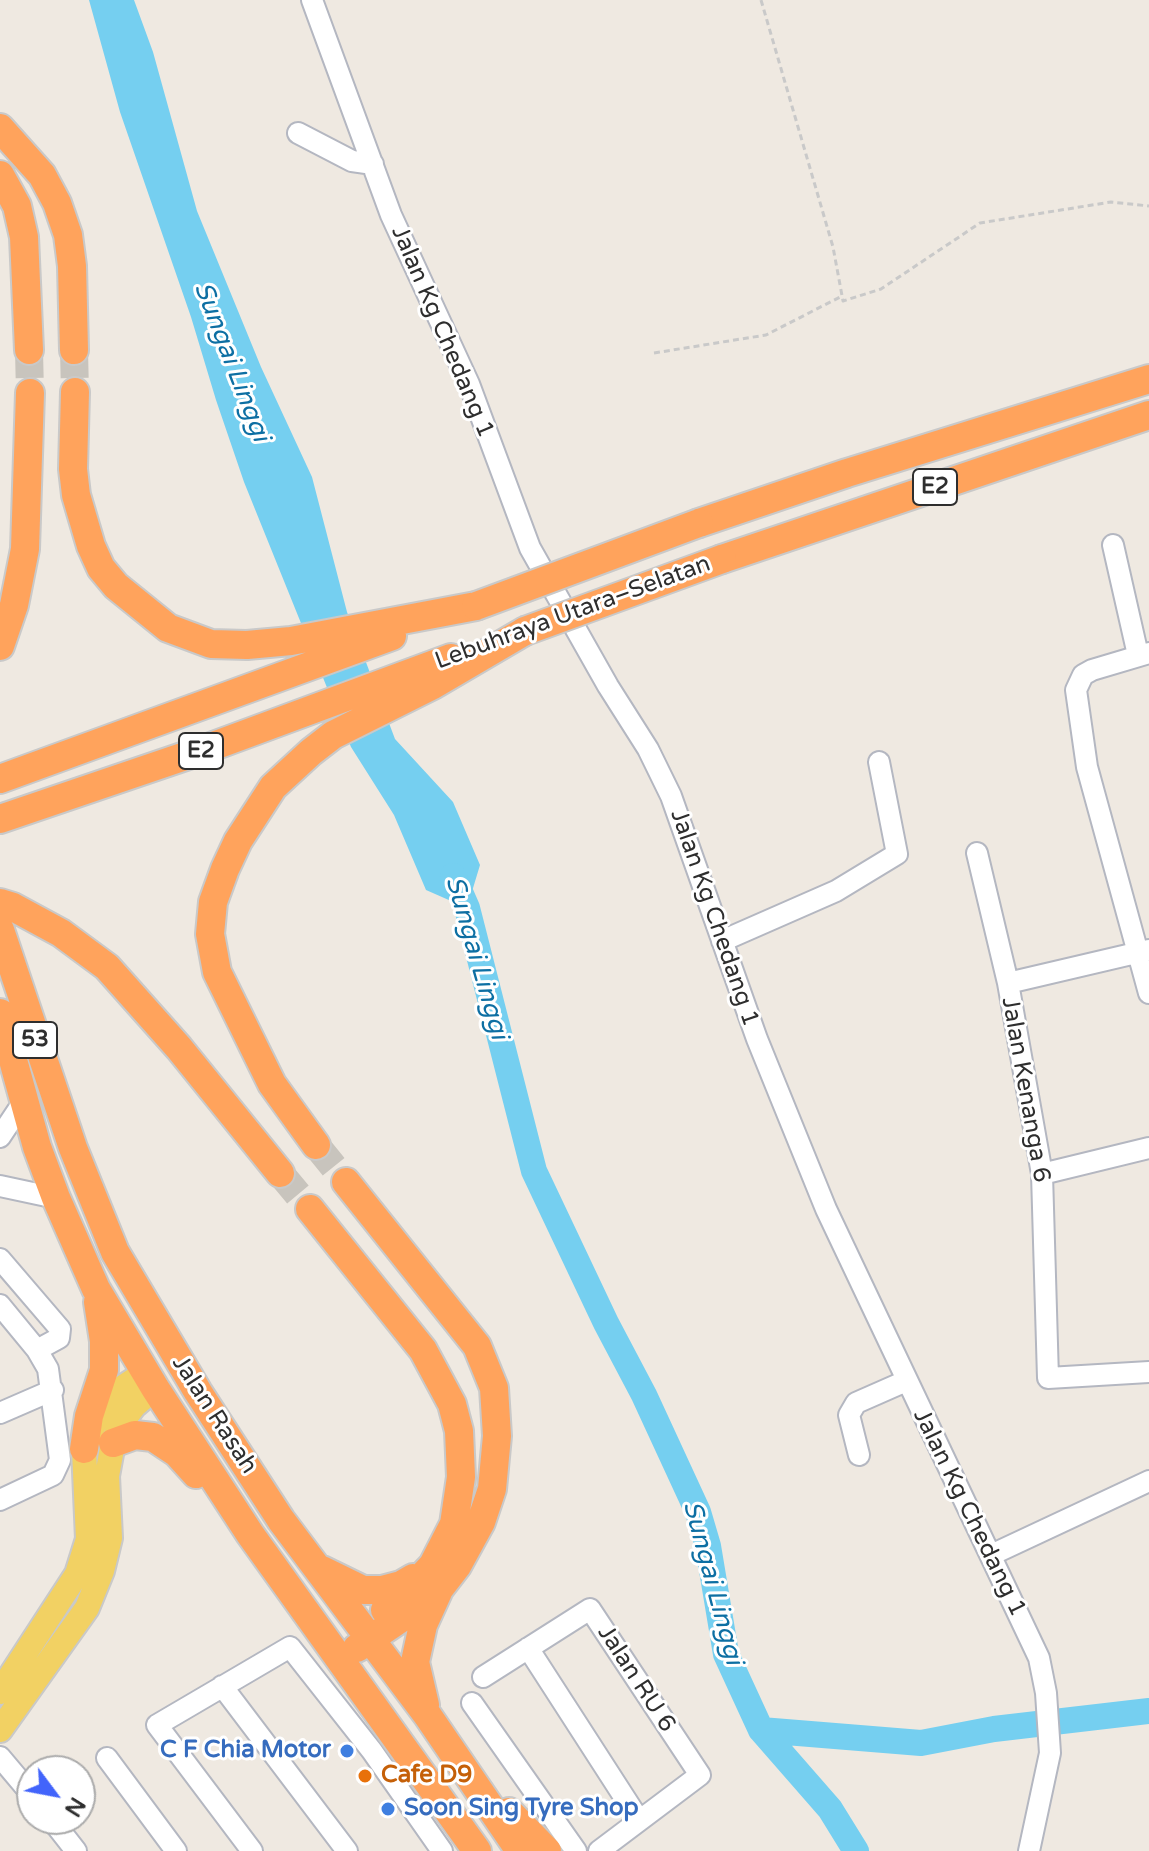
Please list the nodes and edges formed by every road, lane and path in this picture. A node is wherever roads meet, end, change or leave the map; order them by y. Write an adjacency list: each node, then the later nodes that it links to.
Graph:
1 (312, 0): 5 (street, Jalan Kg Chedang 1)
2 (761, 0): 8 (path)
3 (0, 128): 10 (highway)
4 (298, 133): 5 (street)
5 (373, 164): 27 (street, Jalan Kg Chedang 1)
6 (0, 175): 9 (highway)
7 (1149, 206): 8 (path)
8 (842, 296): 11 (path)
9 (29, 350)
10 (74, 350)
11 (654, 353)
12 (1149, 379): 17 (highway, Lebuhraya Utara–Selatan / E2, bridge)
13 (75, 392): 17 (highway)
14 (30, 393): 19 (highway)
15 (1149, 415): 18 (highway, Lebuhraya Utara–Selatan / E2, bridge)
16 (1113, 545): 20 (street)
17 (476, 606): 22 (highway, Lebuhraya Utara–Selatan / E2)
18 (525, 631): 23 (highway, Lebuhraya Utara–Selatan / E2); 34 (highway)
19 (0, 646)
20 (1144, 654): 28 (street)
21 (879, 762): 27 (street)
22 (0, 779)
23 (0, 819)
24 (977, 853): 29 (street, Jalan Kenanga 6)
25 (0, 903): 36 (highway)
26 (0, 930): 45 (highway, Jalan Rasah / 53)
27 (722, 941): 49 (street, Jalan Kg Chedang 1)
28 (1144, 951): 29 (street); 30 (street)
29 (1008, 983): 37 (street, Jalan Kenanga 6)
30 (1149, 993)
31 (0, 1013): 32 (highway, Jalan Rasah / 53)
32 (24, 1101): 33 (street); 40 (highway, Jalan Rasah / 53)
33 (0, 1137)
34 (316, 1145)
35 (1149, 1148): 37 (street)
36 (280, 1173)
37 (1042, 1174): 47 (street, Jalan Kenanga 6)
38 (346, 1182): 61 (highway)
39 (0, 1186): 40 (street)
40 (56, 1198): 43 (highway, Jalan Rasah / 53)
41 (310, 1209): 61 (highway)
42 (0, 1259): 46 (street)
43 (96, 1289): 48 (highway, Jalan Rasah / 53); 54 (highway)
44 (0, 1305): 46 (street)
45 (160, 1331): 48 (highway); 51 (highway, Jalan Rasah / 53)
46 (37, 1350): 50 (street)
47 (1149, 1372)
48 (154, 1378): 51 (highway); 53 (main road); 54 (main road); 58 (highway, Jalan Rasah / 53)
49 (906, 1381): 55 (street); 59 (street, Jalan Kg Chedang 1)
50 (53, 1390): 52 (street); 57 (street)
51 (198, 1392): 60 (highway, Jalan Rasah / 53)
52 (0, 1413)
53 (113, 1443): 58 (highway); 70 (main road)
54 (84, 1449): 66 (main road)
55 (859, 1455)
56 (1149, 1481): 59 (street)
57 (0, 1500)
58 (250, 1534): 64 (highway, Jalan Rasah / 53)
59 (991, 1555): 88 (street, Jalan Kg Chedang 1)
60 (318, 1568): 61 (highway); 62 (highway, Jalan Rasah / 53)
61 (437, 1576): 62 (highway); 69 (highway)
62 (365, 1632): 64 (highway); 69 (highway, Jalan Rasah / 53)
63 (528, 1648): 65 (street, Jalan RU 6); 76 (street); 76 (street, Jalan RU 6)
64 (335, 1654): 71 (highway, Jalan Rasah / 53)
65 (483, 1677)
66 (3, 1681)
67 (222, 1686): 71 (street); 80 (street); 81 (street)
68 (472, 1703): 86 (street)
69 (428, 1716): 74 (highway, Jalan Rasah / 53)
70 (0, 1730)
71 (382, 1741): 82 (street); 83 (highway, Jalan Rasah / 53)
72 (0, 1757): 75 (street)
73 (107, 1758): 79 (street)
74 (462, 1766): 84 (highway, Jalan Rasah / 53); 85 (highway)
75 (16, 1776)
76 (639, 1820): 87 (street)
77 (64, 1835): 78 (street)
78 (76, 1851)
79 (176, 1851)
80 (252, 1851)
81 (347, 1851)
82 (442, 1851)
83 (477, 1851)
84 (520, 1851)
85 (547, 1851)
86 (576, 1851)
87 (599, 1851)
88 (1029, 1851)

